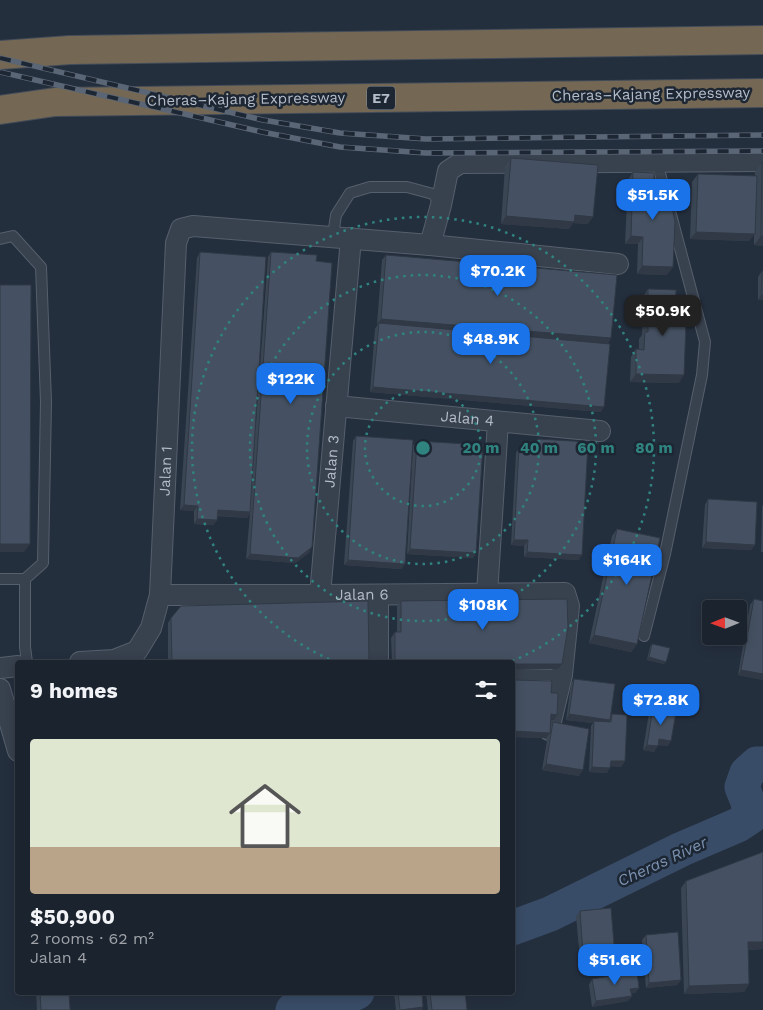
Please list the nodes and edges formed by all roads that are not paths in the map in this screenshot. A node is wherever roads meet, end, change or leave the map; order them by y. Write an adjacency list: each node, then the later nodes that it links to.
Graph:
1 (763, 40): 2 (highway)
2 (0, 55)
3 (763, 93): 4 (highway, Cheras–Kajang Expressway / E7)
4 (0, 110)
5 (763, 161): 6 (street)
6 (657, 162): 7 (street); 21 (lane)
7 (441, 205): 8 (lane); 10 (street)
8 (342, 237): 10 (street); 12 (street, Jalan 3); 18 (street, Jalan 1)
9 (0, 239): 15 (lane)
10 (430, 245): 11 (street)
11 (618, 264)
12 (336, 406): 13 (street, Jalan 4); 20 (street, Jalan 3)
13 (498, 422): 14 (street, Jalan 4); 17 (street)
14 (600, 431)
15 (24, 579): 16 (lane); 23 (lane)
16 (0, 580)
17 (487, 594): 19 (street, Jalan 6); 29 (street, Jalan 6)
18 (160, 595): 20 (street, Jalan 6); 22 (street, Jalan 1)
19 (378, 595): 20 (street, Jalan 6); 25 (street)
20 (320, 596)
21 (644, 636)
22 (144, 657): 24 (street, Jalan 1)
23 (27, 660)
24 (122, 660)
25 (378, 660)
26 (15, 666): 27 (street)
27 (0, 668)
28 (515, 675): 29 (lane)
29 (562, 675): 31 (street)
30 (0, 689): 32 (street)
31 (549, 730)
32 (15, 741)

